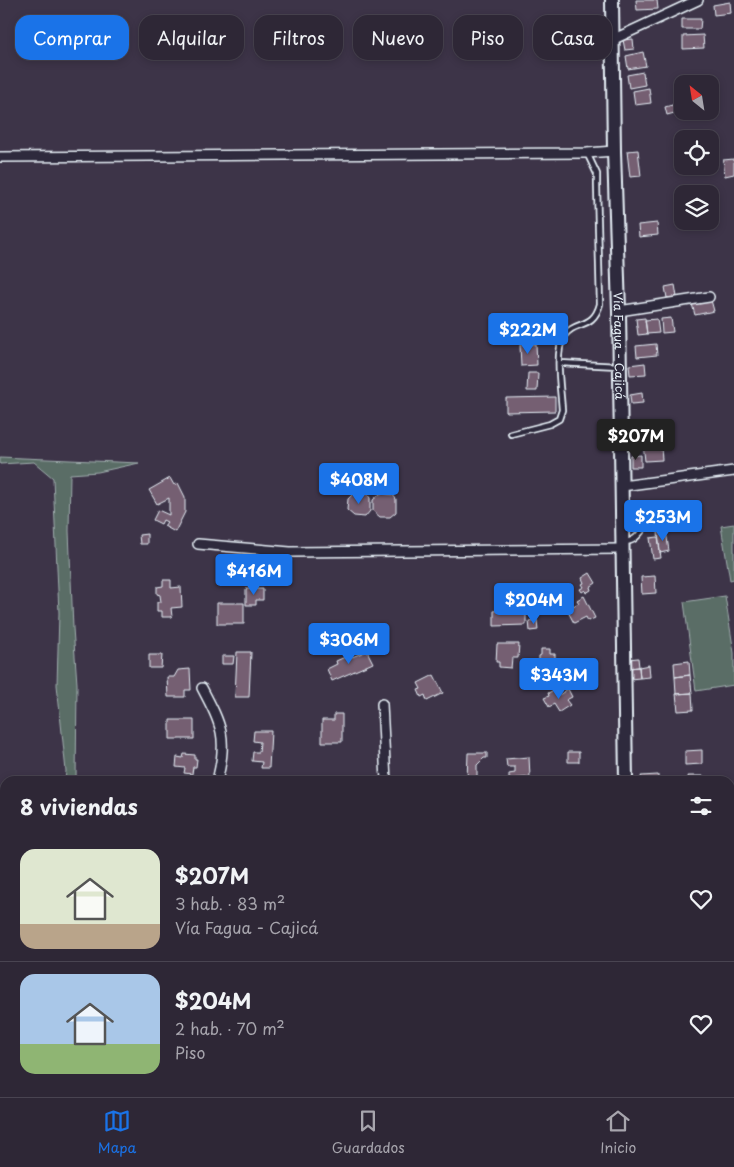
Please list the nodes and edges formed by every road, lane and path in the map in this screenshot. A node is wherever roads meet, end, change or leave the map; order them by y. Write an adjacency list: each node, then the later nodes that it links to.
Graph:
1 (612, 0): 3 (street, Vía Fagua - Cajicá)
2 (698, 0): 4 (street)
3 (612, 15)
4 (612, 40): 5 (street, Vía Fagua - Cajicá)
5 (614, 151): 6 (street); 9 (street, Vía Fagua - Cajicá)
6 (587, 153): 7 (street); 10 (lane)
7 (0, 157)
8 (709, 297): 9 (street)
9 (619, 310): 11 (street, Vía Fagua - Cajicá)
10 (560, 363): 11 (lane); 12 (lane)
11 (619, 366): 14 (street, Vía Fagua - Cajicá)
12 (511, 434)
13 (734, 471): 14 (street)
14 (622, 486): 17 (street, Vía Fagua - Cajicá)
15 (667, 514): 17 (lane)
16 (198, 544): 17 (street)
17 (622, 546): 22 (street, Vía Fagua - Cajicá)
18 (202, 688): 20 (street)
19 (382, 704): 21 (street)
20 (218, 776)
21 (386, 776)
22 (626, 776)

